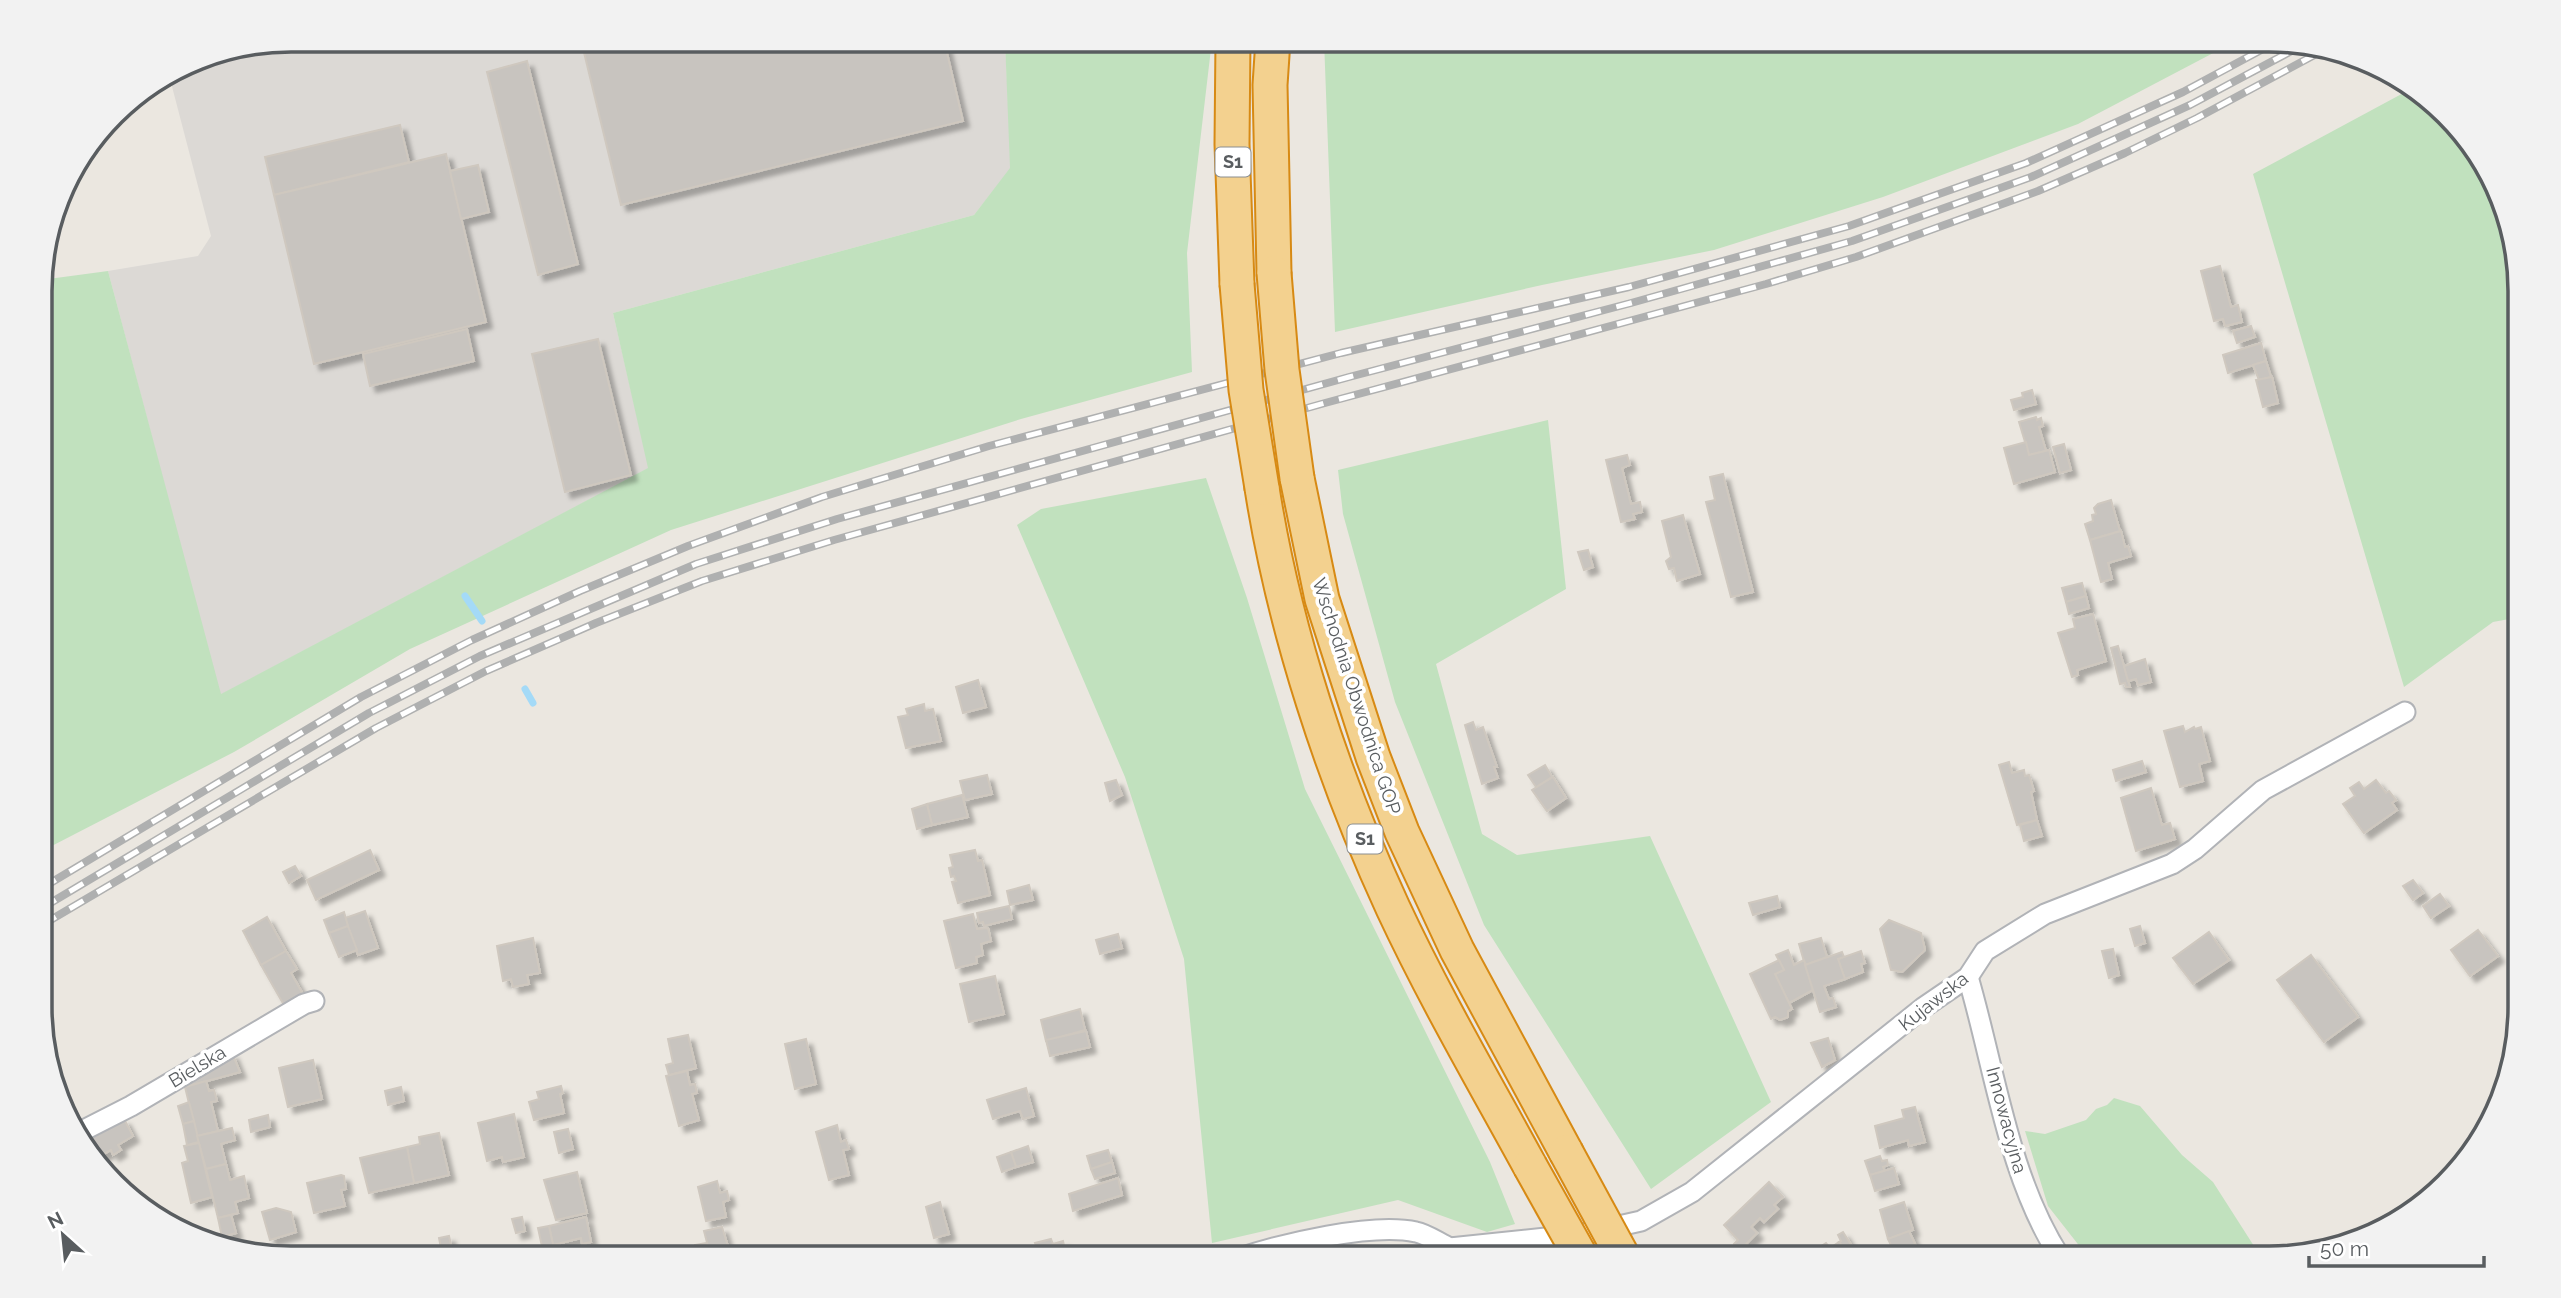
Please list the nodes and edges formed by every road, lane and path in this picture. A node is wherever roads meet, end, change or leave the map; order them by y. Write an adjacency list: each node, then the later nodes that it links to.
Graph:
1 (1233, 52): 9 (highway, Wschodnia Obwodnica GOP / S1, bridge)
2 (1272, 52): 10 (highway, Wschodnia Obwodnica GOP / S1, bridge)
3 (2406, 712): 4 (street, Kujawska)
4 (1968, 977): 8 (street, Kujawska); 11 (street, Innowacyjna)
5 (314, 1001): 6 (street, Bielska)
6 (87, 1129)
7 (1439, 1245): 12 (street)
8 (1499, 1245)
9 (1575, 1245)
10 (1617, 1245)
11 (2052, 1245)
12 (1288, 1246)

